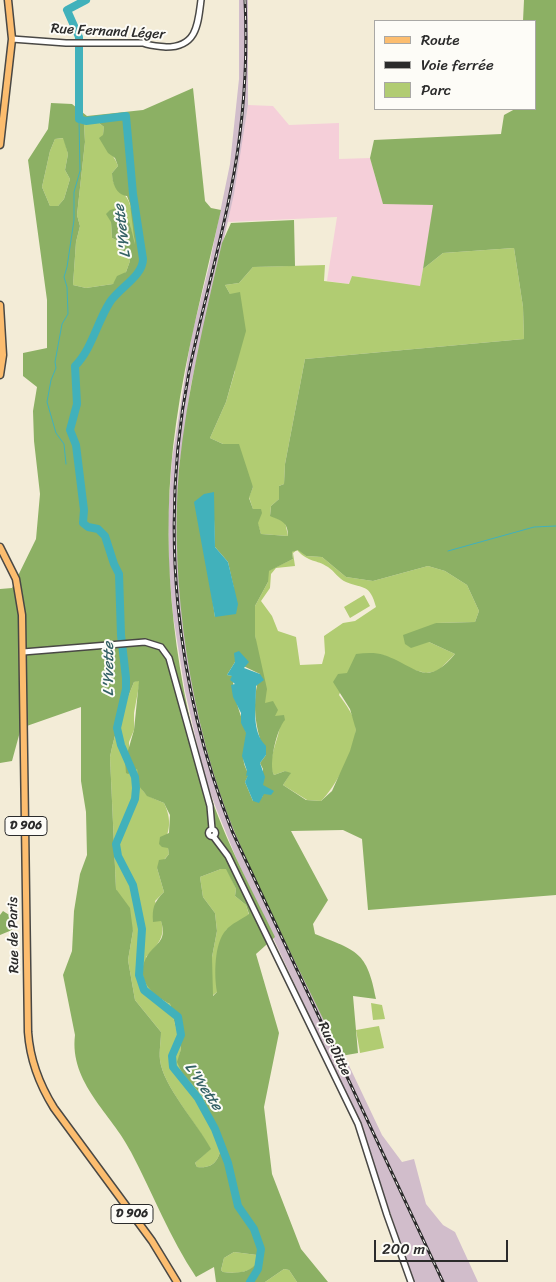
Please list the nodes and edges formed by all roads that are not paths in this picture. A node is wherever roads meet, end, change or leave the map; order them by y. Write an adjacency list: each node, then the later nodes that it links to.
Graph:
1 (8, 0): 3 (main road)
2 (201, 0): 3 (street, Rue Fernand Léger)
3 (12, 39): 4 (main road)
4 (0, 145)
5 (0, 304): 6 (main road)
6 (0, 375)
7 (0, 547): 8 (main road, Rue de Paris / D 906)
8 (23, 652): 9 (main road, Rue de Paris / D 906); 10 (street, Rue Ditte)
9 (177, 1282)
10 (411, 1282)

